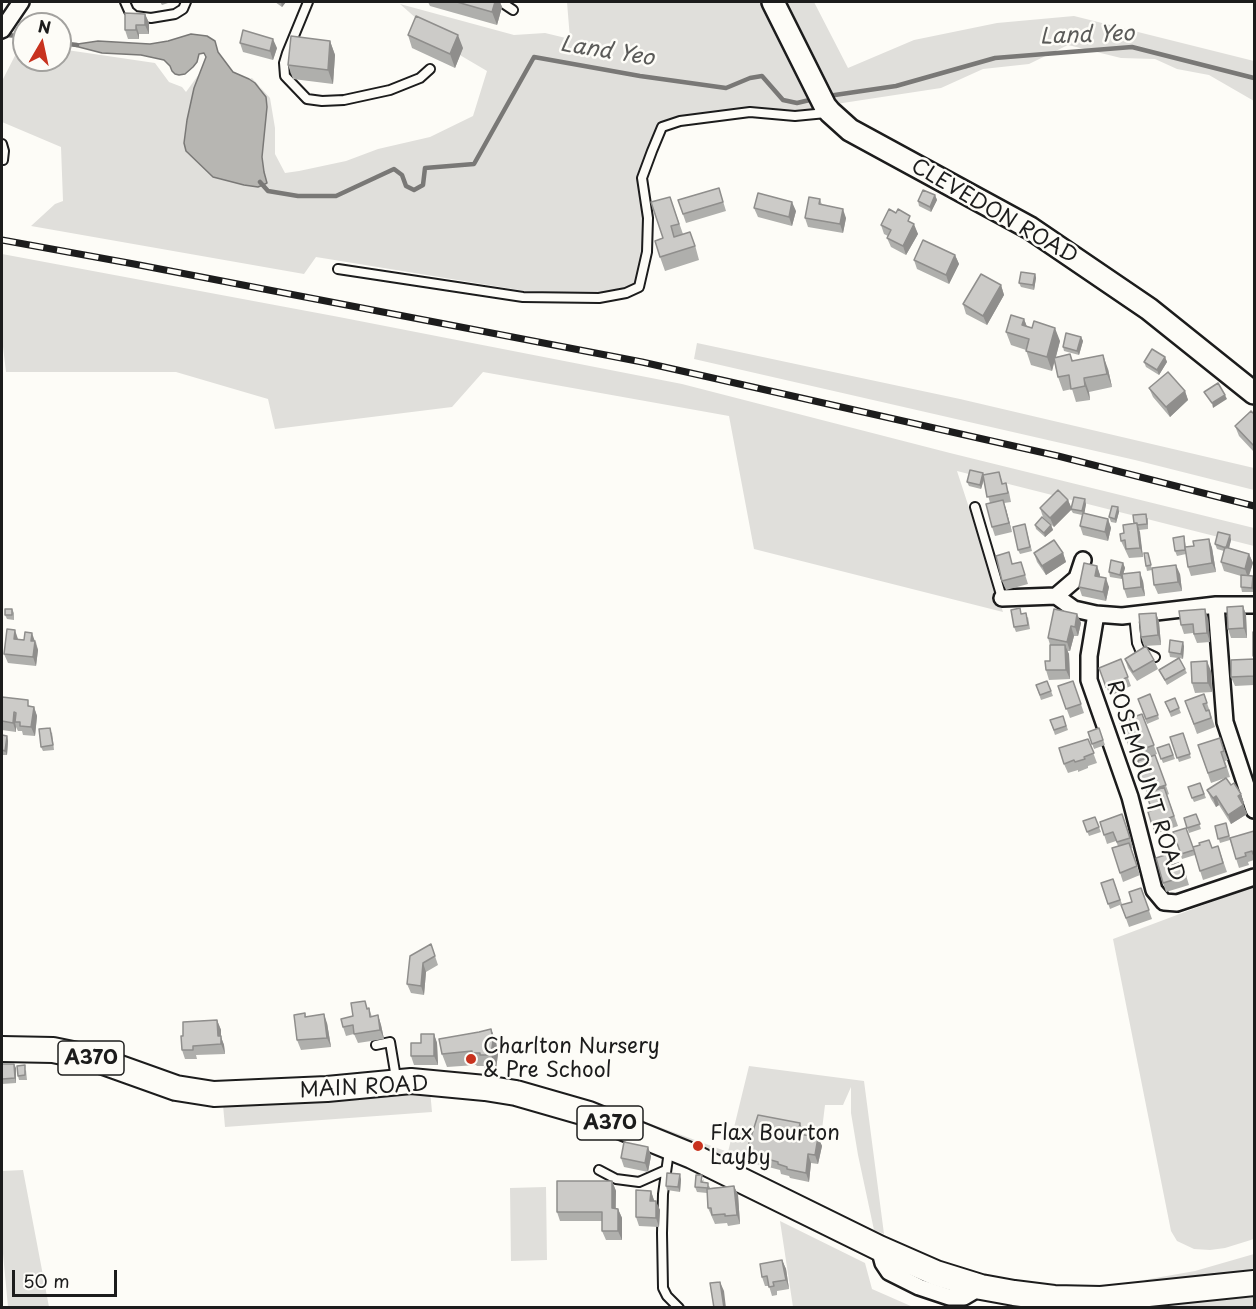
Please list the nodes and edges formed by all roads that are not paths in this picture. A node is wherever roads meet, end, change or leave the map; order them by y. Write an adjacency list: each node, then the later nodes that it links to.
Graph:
1 (21, 2): 8 (street)
2 (125, 2): 3 (lane)
3 (186, 2)
4 (309, 2): 9 (lane)
5 (501, 2): 7 (lane)
6 (773, 2): 10 (main road, CLEVEDON ROAD)
7 (513, 10)
8 (5, 23)
9 (430, 69)
10 (824, 103): 13 (lane); 14 (main road, CLEVEDON ROAD)
11 (2, 144): 12 (lane)
12 (3, 160)
13 (338, 268)
14 (1254, 393)
15 (975, 507): 18 (lane)
16 (1083, 560): 17 (street)
17 (1056, 596): 18 (street); 21 (street)
18 (1002, 598)
19 (1216, 605): 20 (street); 22 (street); 24 (street)
20 (1254, 605)
21 (1096, 614): 22 (street); 25 (street, ROSEMOUNT ROAD)
22 (1134, 615): 23 (lane)
23 (1155, 657)
24 (1254, 810)
25 (1254, 877)
26 (376, 1045): 28 (lane)
27 (2, 1049): 28 (main road, MAIN ROAD / A370)
28 (397, 1083): 29 (main road, MAIN ROAD / A370)
29 (668, 1158): 30 (lane); 31 (main road, MAIN ROAD / A370); 32 (lane)
30 (599, 1170)
31 (1254, 1283)
32 (679, 1308)

